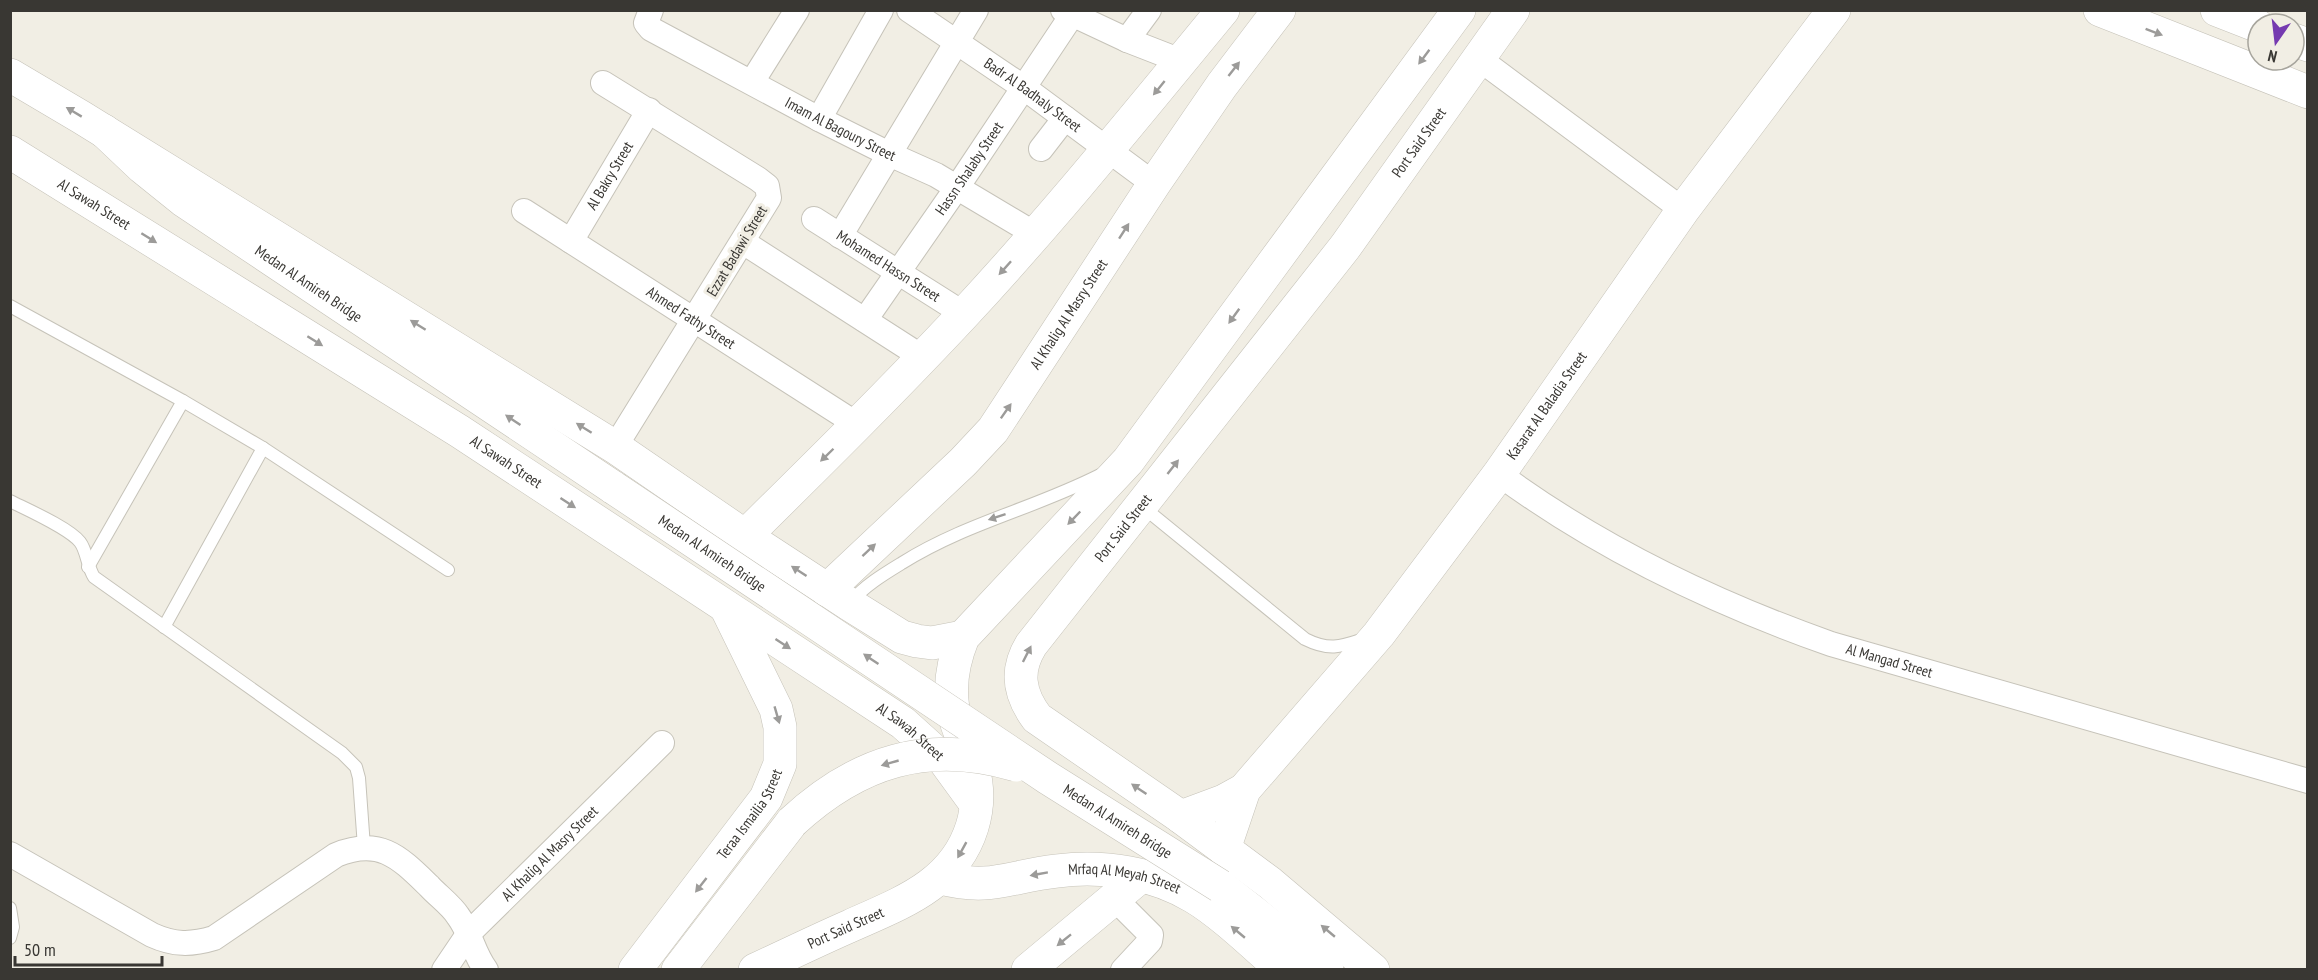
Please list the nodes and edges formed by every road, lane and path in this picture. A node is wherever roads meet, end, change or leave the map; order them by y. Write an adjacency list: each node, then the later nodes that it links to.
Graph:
1 (797, 10): 21 (street)
2 (881, 10): 27 (street)
3 (909, 10): 17 (street, Badr Al Badhaly Street)
4 (976, 10): 17 (street)
5 (1149, 10): 16 (street)
6 (1223, 10): 19 (main road)
7 (1279, 10): 33 (main road, Al Khalig Al Masry Street, one-way to 7)
8 (1459, 10): 38 (main road, Port Said Street, one-way to 38)
9 (1513, 10): 18 (main road, Port Said Street)
10 (1834, 10): 35 (main road, Kasarat Al Baladia Street)
11 (2100, 10): 24 (main road, one-way to 24)
12 (2217, 10): 15 (main road)
13 (1068, 13): 16 (street); 23 (street, Hassn Shalaby Street)
14 (649, 17): 21 (street, Imam Al Bagoury Street)
15 (2246, 21)
16 (1127, 40): 19 (street)
17 (957, 43): 23 (street, Badr Al Badhaly Street); 32 (street)
18 (1478, 58): 35 (street); 43 (main road, Port Said Street)
19 (1181, 61): 30 (main road, one-way to 30)
20 (10, 75): 28 (main road, one-way to 20)
21 (752, 82): 27 (street, Imam Al Bagoury Street)
22 (603, 83): 25 (street, Ezzat Badawi Street)
23 (1023, 87): 26 (street, Badr Al Badhaly Street); 34 (street, Hassn Shalaby Street)
24 (2307, 92)
25 (649, 110): 41 (street, Al Bakry Street); 42 (street, Ezzat Badawi Street)
26 (1065, 118): 29 (street); 30 (street, Badr Al Badhaly Street)
27 (819, 119): 32 (street, Imam Al Bagoury Street)
28 (104, 131): 54 (main road, one-way to 28); 71 (main road, Medan Al Amireh Bridge, one-way to 28, bridge)
29 (1041, 149)
30 (1109, 150): 33 (street, Badr Al Badhaly Street); 39 (main road)
31 (10, 152): 64 (main road, Al Sawah Street, one-way to 64)
32 (889, 154): 34 (street, Imam Al Bagoury Street); 40 (street)
33 (1154, 184): 63 (main road, Al Khalig Al Masry Street, one-way to 33)
34 (958, 186): 39 (street, Imam Al Bagoury Street); 44 (street, Hassn Shalaby Street)
35 (1683, 210): 57 (main road, Kasarat Al Baladia Street)
36 (524, 211): 41 (street, Ahmed Fathy Street)
37 (814, 219): 40 (street, Mohamed Hassn Street)
38 (1300, 224): 43 (main road); 45 (main road, Port Said Street)
39 (1035, 234): 48 (main road, one-way to 48)
40 (840, 236): 44 (street, Mohamed Hassn Street)
41 (571, 241): 49 (street, Ahmed Fathy Street)
42 (744, 242): 49 (street, Ezzat Badawi Street); 50 (street)
43 (1345, 247): 46 (main road, Port Said Street)
44 (897, 273): 48 (street, Mohamed Hassn Street); 50 (street, Hassn Shalaby Street)
45 (1264, 276): 46 (main road); 56 (main road, Port Said Street, one-way to 56)
46 (1306, 297): 59 (main road, Port Said Street, one-way to 46)
47 (10, 306): 52 (lane)
48 (964, 314): 51 (main road)
49 (695, 320): 53 (street, Ahmed Fathy Street); 54 (street, Ezzat Badawi Street)
50 (865, 320): 51 (street)
51 (922, 357): 53 (main road)
52 (183, 401): 55 (lane); 61 (lane)
53 (858, 425): 60 (main road, one-way to 60)
54 (615, 447): 60 (main road)
55 (263, 448): 62 (lane); 65 (lane)
56 (1128, 461): 63 (lane, Port Said Street, one-way to 63); 68 (main road, Port Said Street, one-way to 68)
57 (1498, 474): 66 (main road, Kasarat Al Baladia Street); 72 (street, Al Mangad Street)
58 (10, 501): 61 (lane)
59 (1142, 506): 66 (lane); 75 (main road, Port Said Street, one-way to 59)
60 (745, 536): 63 (main road, one-way to 60)
61 (88, 567): 65 (lane)
62 (448, 570)
63 (838, 597): 67 (main road)
64 (725, 606): 69 (main road, Al Sawah Street, one-way to 69); 88 (main road, Teraa Ismailia Street, one-way to 88)
65 (164, 627): 76 (lane)
66 (1379, 634): 73 (main road, Kasarat Al Baladia Street)
67 (902, 637): 68 (main road); 69 (main road)
68 (963, 637): 74 (main road, Port Said Street)
69 (852, 688): 74 (main road, Al Sawah Street)
70 (662, 743): 83 (street, Al Khalig Al Masry Street)
71 (1048, 778): 89 (main road, one-way to 89, bridge); 93 (main road, Medan Al Amireh Bridge, bridge)
72 (2307, 781)
73 (1244, 790): 75 (main road, Kasarat Al Baladia Street); 77 (main road, Kasarat Al Baladia Street)
74 (976, 804): 80 (main road, Port Said Street, one-way to 80)
75 (1181, 817): 77 (main road, Port Said Street)
76 (364, 847): 78 (street); 83 (street)
77 (1224, 849): 94 (main road, Port Said Street, one-way to 77)
78 (10, 854)
79 (1141, 876): 80 (main road, Mrfaq Al Meyah Street, one-way to 80); 81 (main road); 85 (main road, Mrfaq Al Meyah Street, one-way to 79)
80 (940, 878): 90 (main road, Port Said Street)
81 (1114, 898): 91 (main road, one-way to 91); 92 (street)
82 (10, 908): 84 (lane)
83 (469, 933): 86 (street, Al Khalig Al Masry Street); 87 (street)
84 (10, 938)
85 (1277, 968)
86 (444, 969)
87 (486, 969)
88 (635, 969)
89 (678, 969)
90 (755, 969)
91 (1028, 969)
92 (1122, 969)
93 (1327, 969)
94 (1373, 969)

